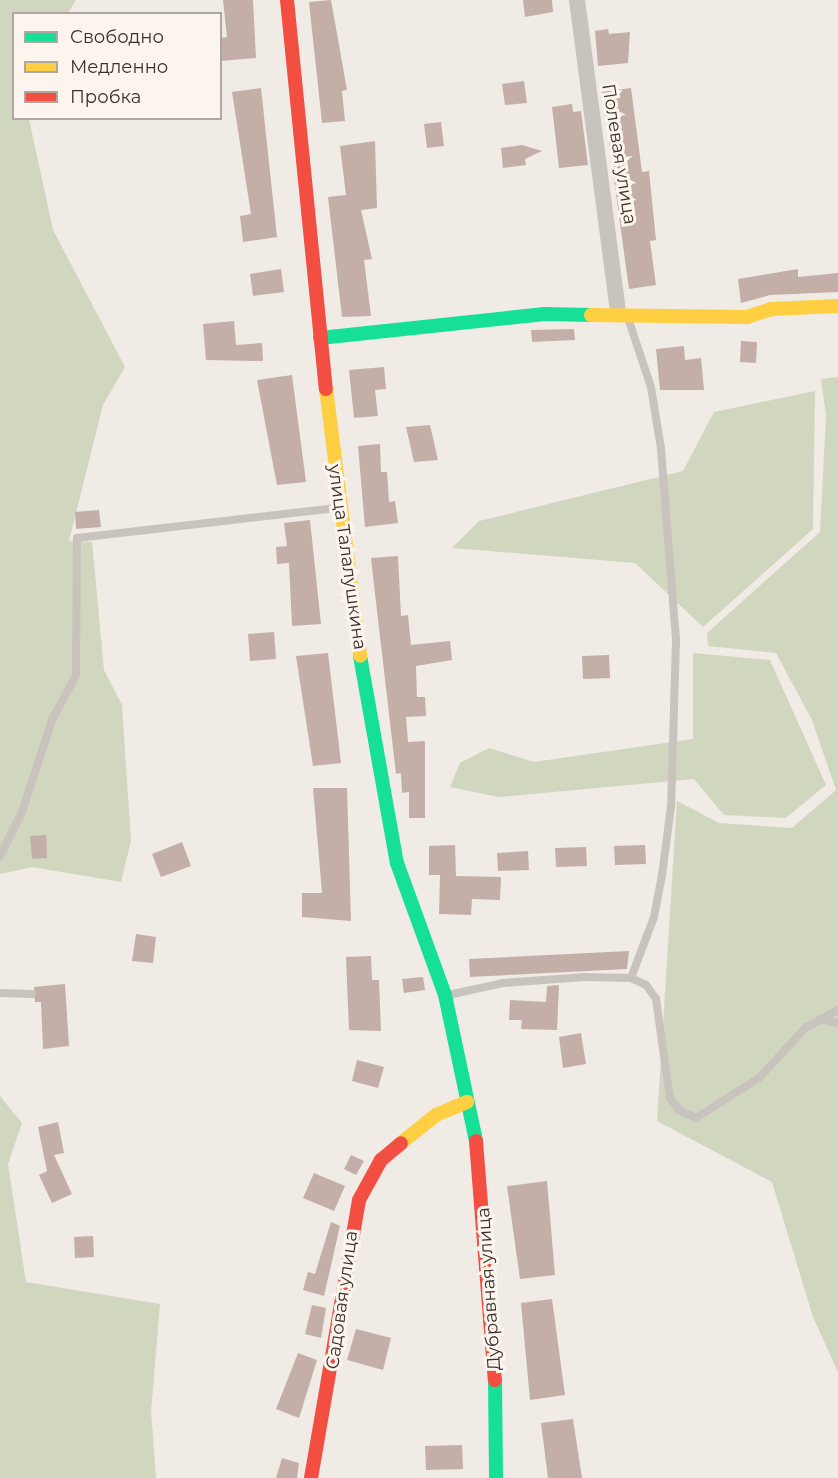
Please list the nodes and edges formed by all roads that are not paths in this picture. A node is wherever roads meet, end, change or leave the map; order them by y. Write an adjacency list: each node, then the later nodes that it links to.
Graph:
1 (287, 0): 5 (street, улица Талалушкина)
2 (577, 0): 4 (street, Полевая улица)
3 (838, 306): 4 (street)
4 (623, 316): 5 (street); 8 (lane)
5 (320, 338): 6 (street, улица Талалушкина)
6 (338, 508): 7 (lane); 11 (street, улица Талалушкина)
7 (0, 856)
8 (631, 978): 11 (lane); 13 (lane)
9 (0, 993): 10 (lane)
10 (32, 994)
11 (445, 996): 15 (street, улица Талалушкина)
12 (838, 1010): 13 (lane)
13 (820, 1019): 14 (lane)
14 (838, 1023)
15 (467, 1102): 16 (street, Садовая улица); 17 (street, Дубравная улица)
16 (311, 1478)
17 (496, 1478)

